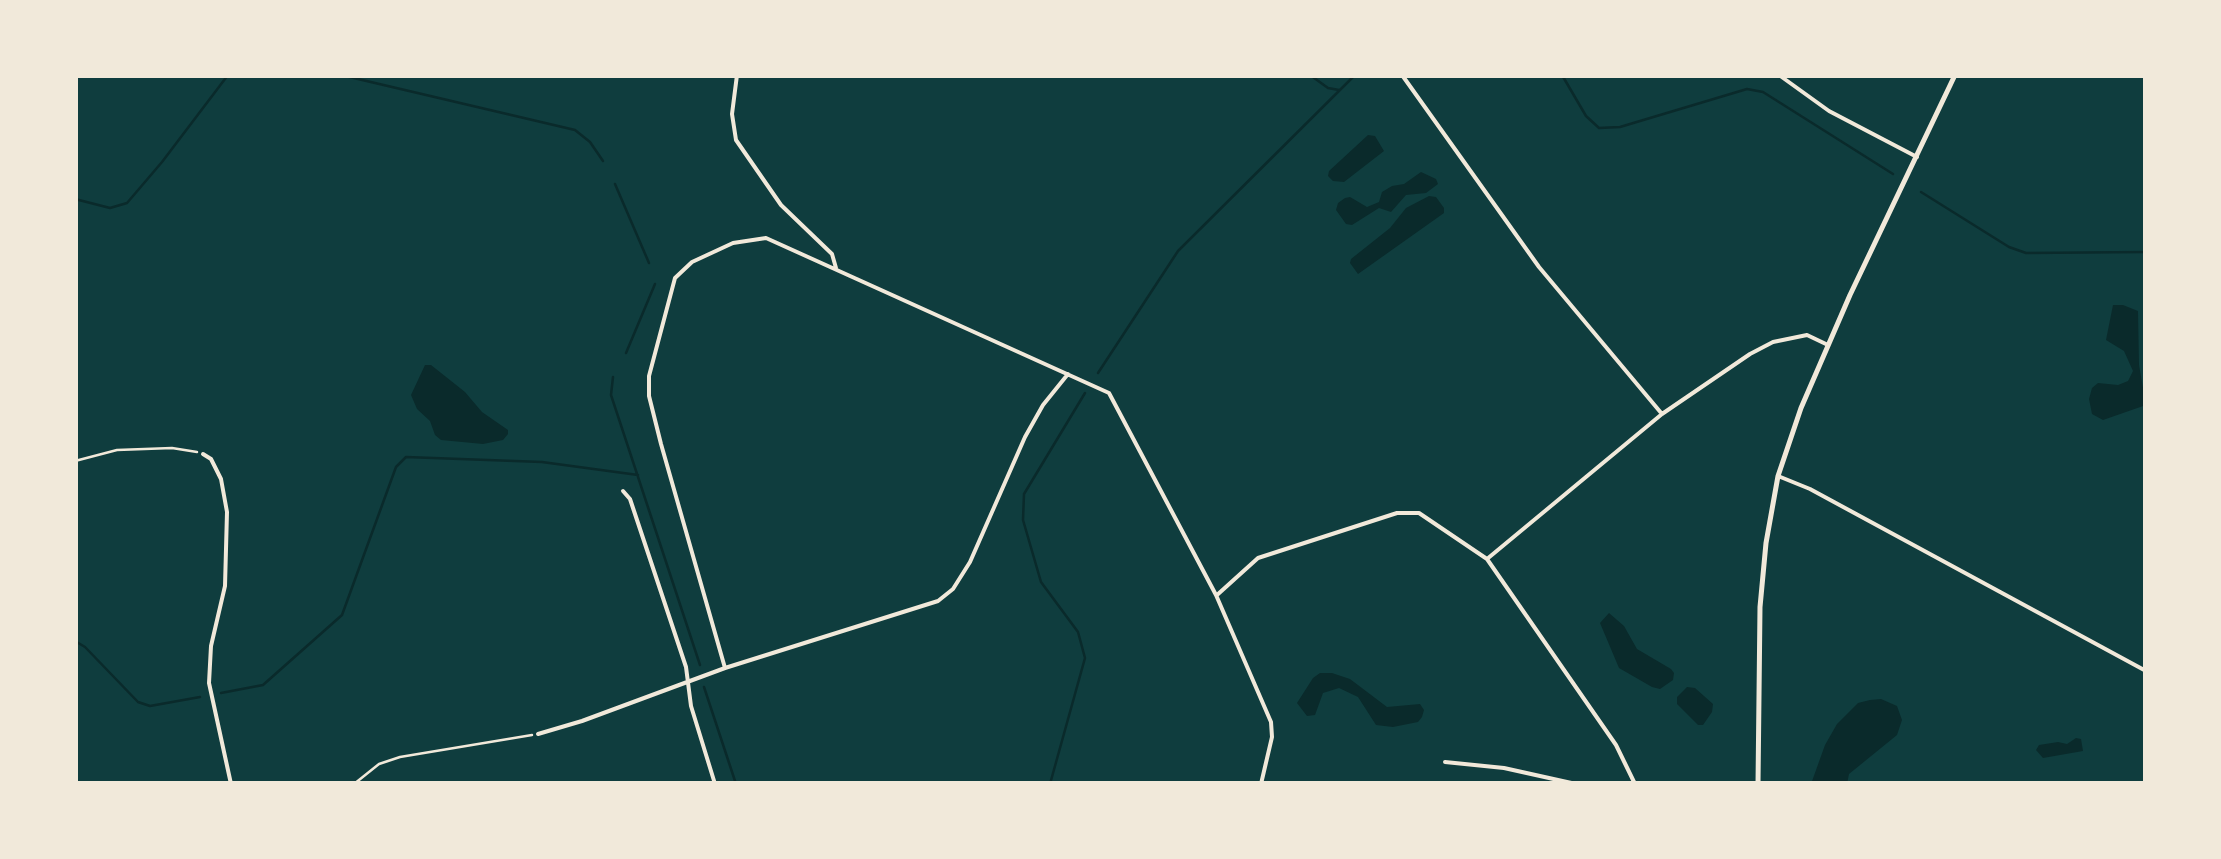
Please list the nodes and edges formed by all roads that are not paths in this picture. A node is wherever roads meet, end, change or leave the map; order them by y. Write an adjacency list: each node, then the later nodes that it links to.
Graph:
1 (737, 75): 6 (street)
2 (1402, 75): 9 (street)
3 (1779, 75): 5 (street)
4 (1956, 75): 5 (main road)
5 (1916, 157): 7 (main road)
6 (836, 269): 8 (street); 15 (street)
7 (1828, 345): 9 (street); 11 (main road)
8 (1069, 373): 14 (street); 15 (street)
9 (1662, 414): 13 (street)
10 (203, 454): 20 (street)
11 (1778, 476): 16 (street); 25 (main road)
12 (623, 491): 17 (street)
13 (1487, 559): 14 (street); 24 (street)
14 (1216, 595): 22 (street)
15 (724, 668): 17 (street)
16 (2146, 671)
17 (690, 680): 18 (street); 21 (street)
18 (538, 734)
19 (1445, 762): 23 (street)
20 (230, 784)
21 (716, 784)
22 (1261, 784)
23 (1576, 784)
24 (1634, 784)
25 (1758, 784)

